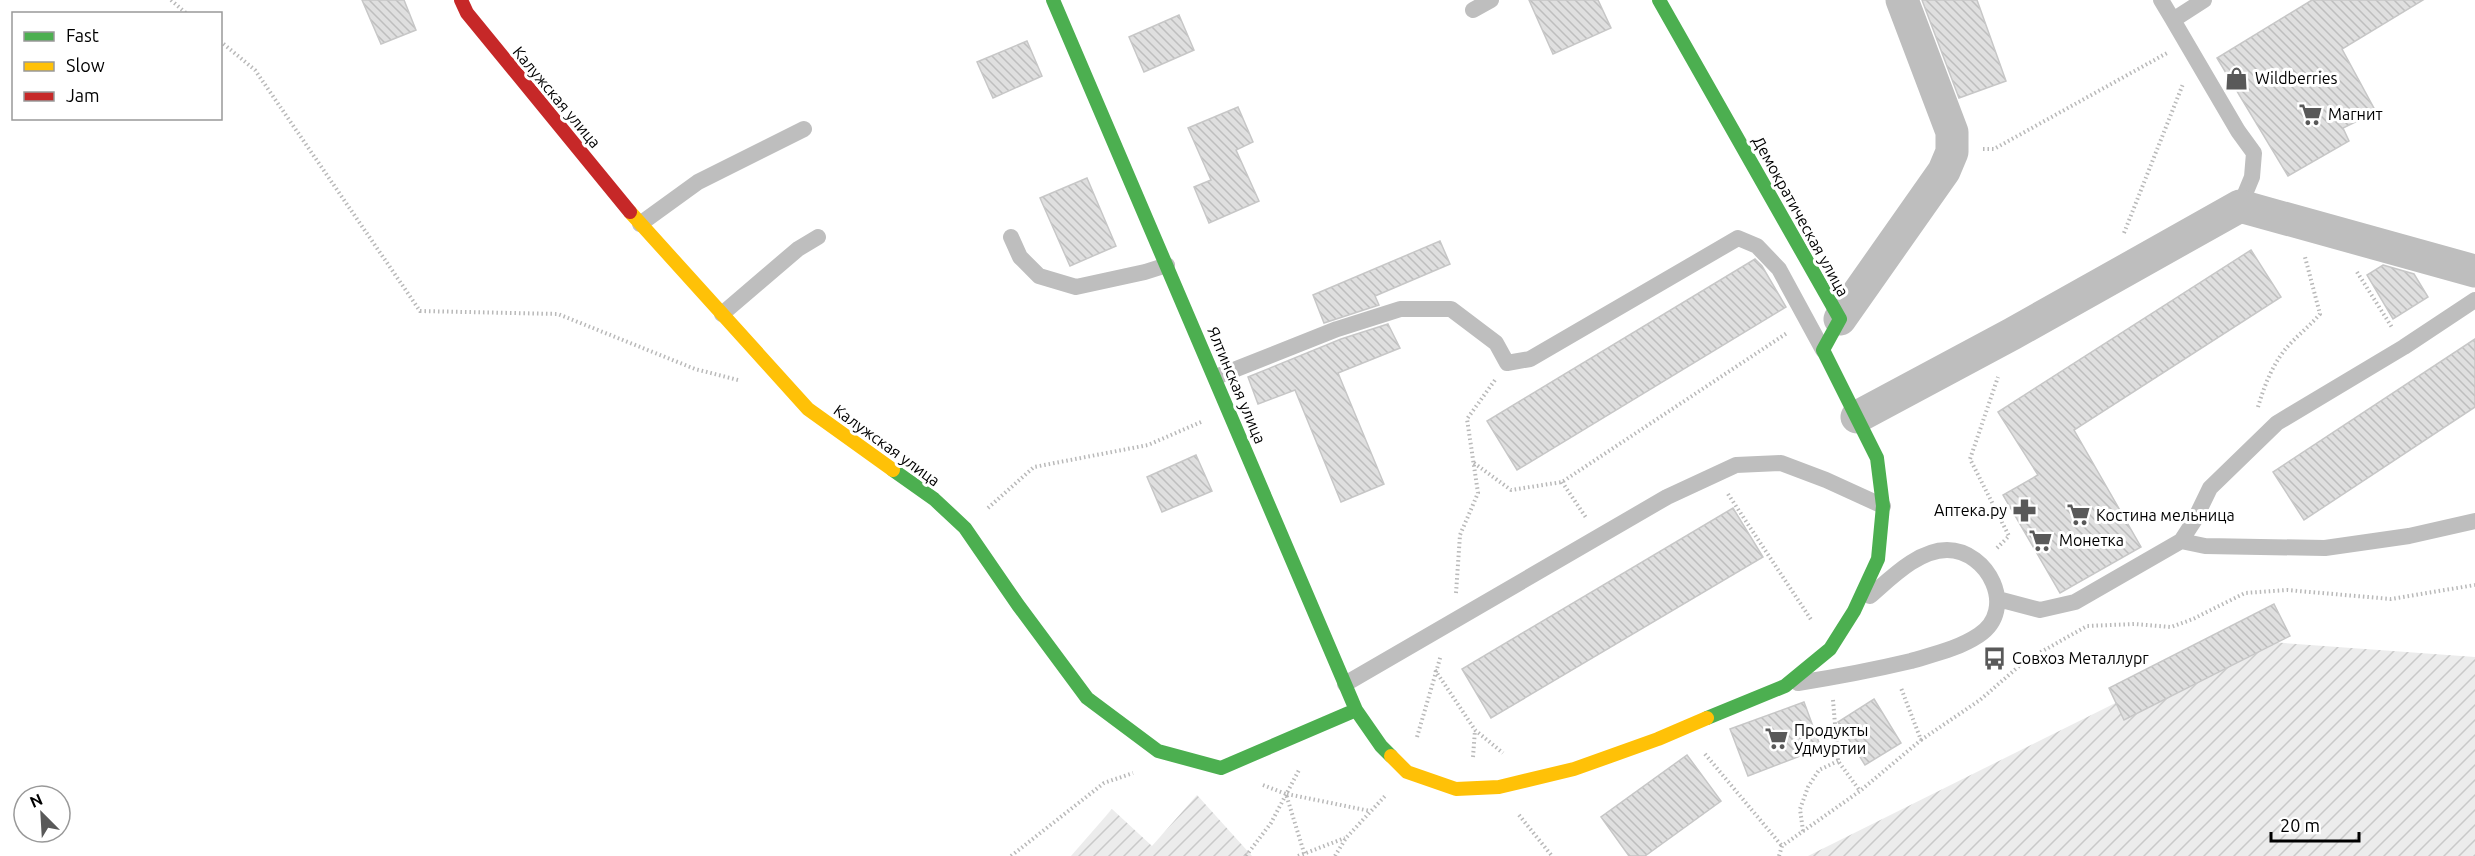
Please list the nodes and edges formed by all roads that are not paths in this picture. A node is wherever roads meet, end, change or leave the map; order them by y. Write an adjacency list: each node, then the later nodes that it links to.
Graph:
1 (461, 0): 12 (street, Калужская улица)
2 (1053, 0): 15 (street, Ялтинская улица)
3 (1491, 0): 8 (lane)
4 (1659, 0): 19 (street, Демократическая улица)
5 (1902, 0): 19 (street)
6 (2161, 0): 9 (lane)
7 (2204, 0): 9 (lane)
8 (1473, 10)
9 (2173, 20): 11 (lane)
10 (804, 129): 12 (lane)
11 (2240, 206): 16 (street); 22 (street)
12 (640, 224): 18 (street, Калужская улица)
13 (818, 237): 18 (lane)
14 (1011, 237): 15 (lane)
15 (1167, 265): 21 (street, Ялтинская улица)
16 (2475, 271)
17 (2475, 300): 25 (lane)
18 (722, 314): 30 (street, Калужская улица)
19 (1840, 319): 20 (street, Демократическая улица)
20 (1823, 350): 21 (lane); 22 (street)
21 (1216, 377): 28 (street, Ялтинская улица)
22 (1857, 417): 23 (street)
23 (1883, 506): 27 (street); 28 (lane)
24 (2475, 521): 25 (lane)
25 (2181, 541): 26 (lane)
26 (1998, 599): 27 (lane); 29 (lane)
27 (1854, 611): 29 (street)
28 (1345, 684): 30 (street, Ялтинская улица)
29 (1785, 686): 30 (street, Ялтинская улица)
30 (1356, 710)

